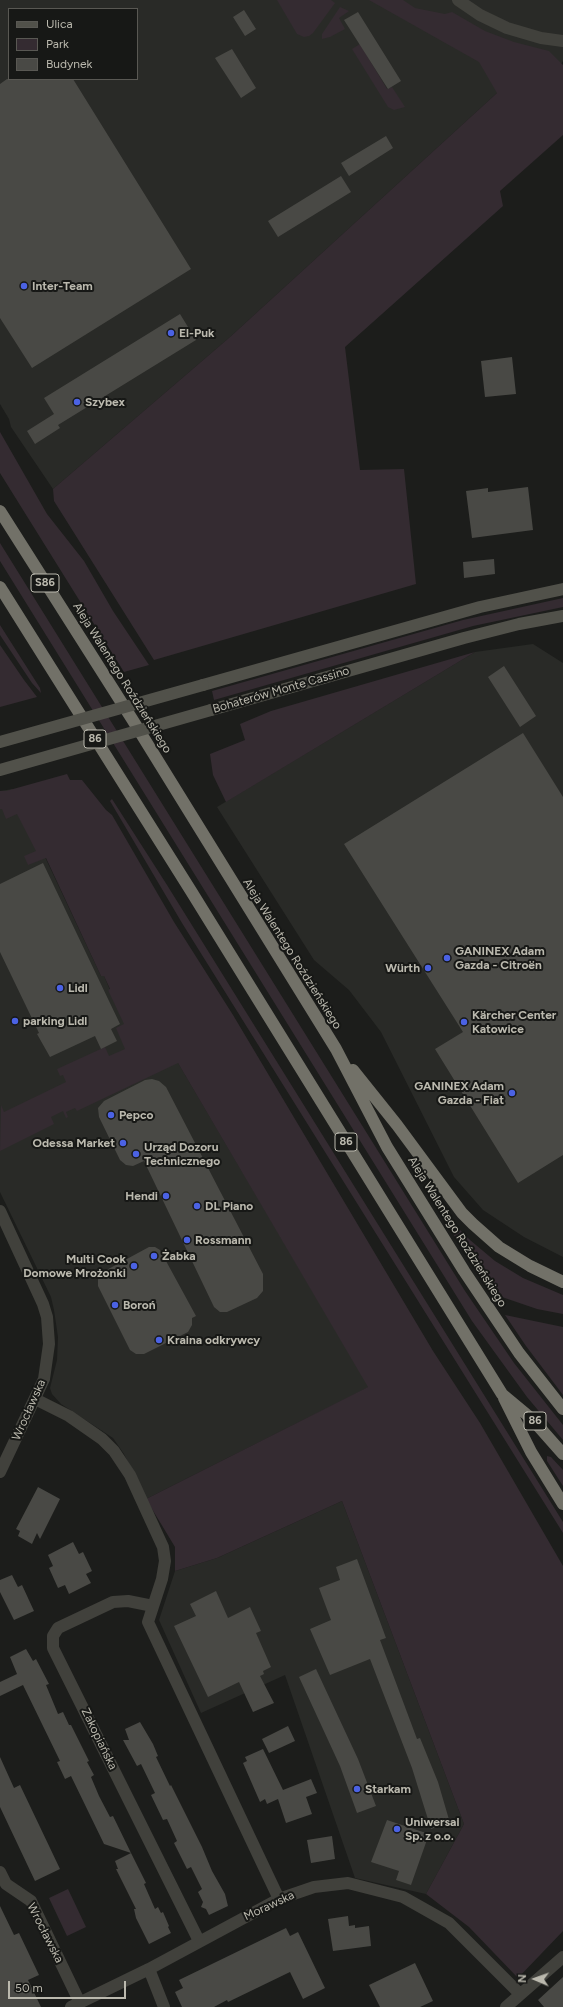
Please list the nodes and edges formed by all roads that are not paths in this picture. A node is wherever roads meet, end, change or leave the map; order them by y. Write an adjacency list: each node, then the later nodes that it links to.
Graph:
1 (458, 0): 2 (street)
2 (563, 40)
3 (0, 511): 7 (highway, Aleja Walentego Roździeńskiego / S86)
4 (0, 588): 15 (highway, 86)
5 (563, 589): 8 (street, bridge)
6 (563, 616): 9 (street, Bohaterów Monte Cassino, bridge)
7 (91, 654): 10 (highway, Aleja Walentego Roździeńskiego / 86)
8 (0, 742)
9 (0, 770)
10 (336, 1049): 12 (highway); 17 (highway, Aleja Walentego Roździeńskiego / 86)
11 (0, 1211): 16 (street, Wrocławska)
12 (546, 1273): 13 (highway); 14 (highway)
13 (563, 1275)
14 (563, 1282)
15 (502, 1394): 18 (highway, 86); 20 (highway)
16 (35, 1400): 19 (street, Wrocławska); 21 (street)
17 (563, 1409)
18 (563, 1454)
19 (0, 1472)
20 (563, 1504)
21 (153, 1606): 23 (street); 24 (street, Zakopiańska)
22 (0, 1872): 28 (street, Wrocławska)
23 (279, 1899): 24 (street, Morawska); 27 (street, Morawska)
24 (198, 1941): 26 (street, Morawska)
25 (563, 1957): 27 (street)
26 (149, 1969): 28 (street, Morawska); 29 (street)
27 (520, 1994): 30 (street)
28 (75, 2005)
29 (164, 2007)
30 (506, 2007)

